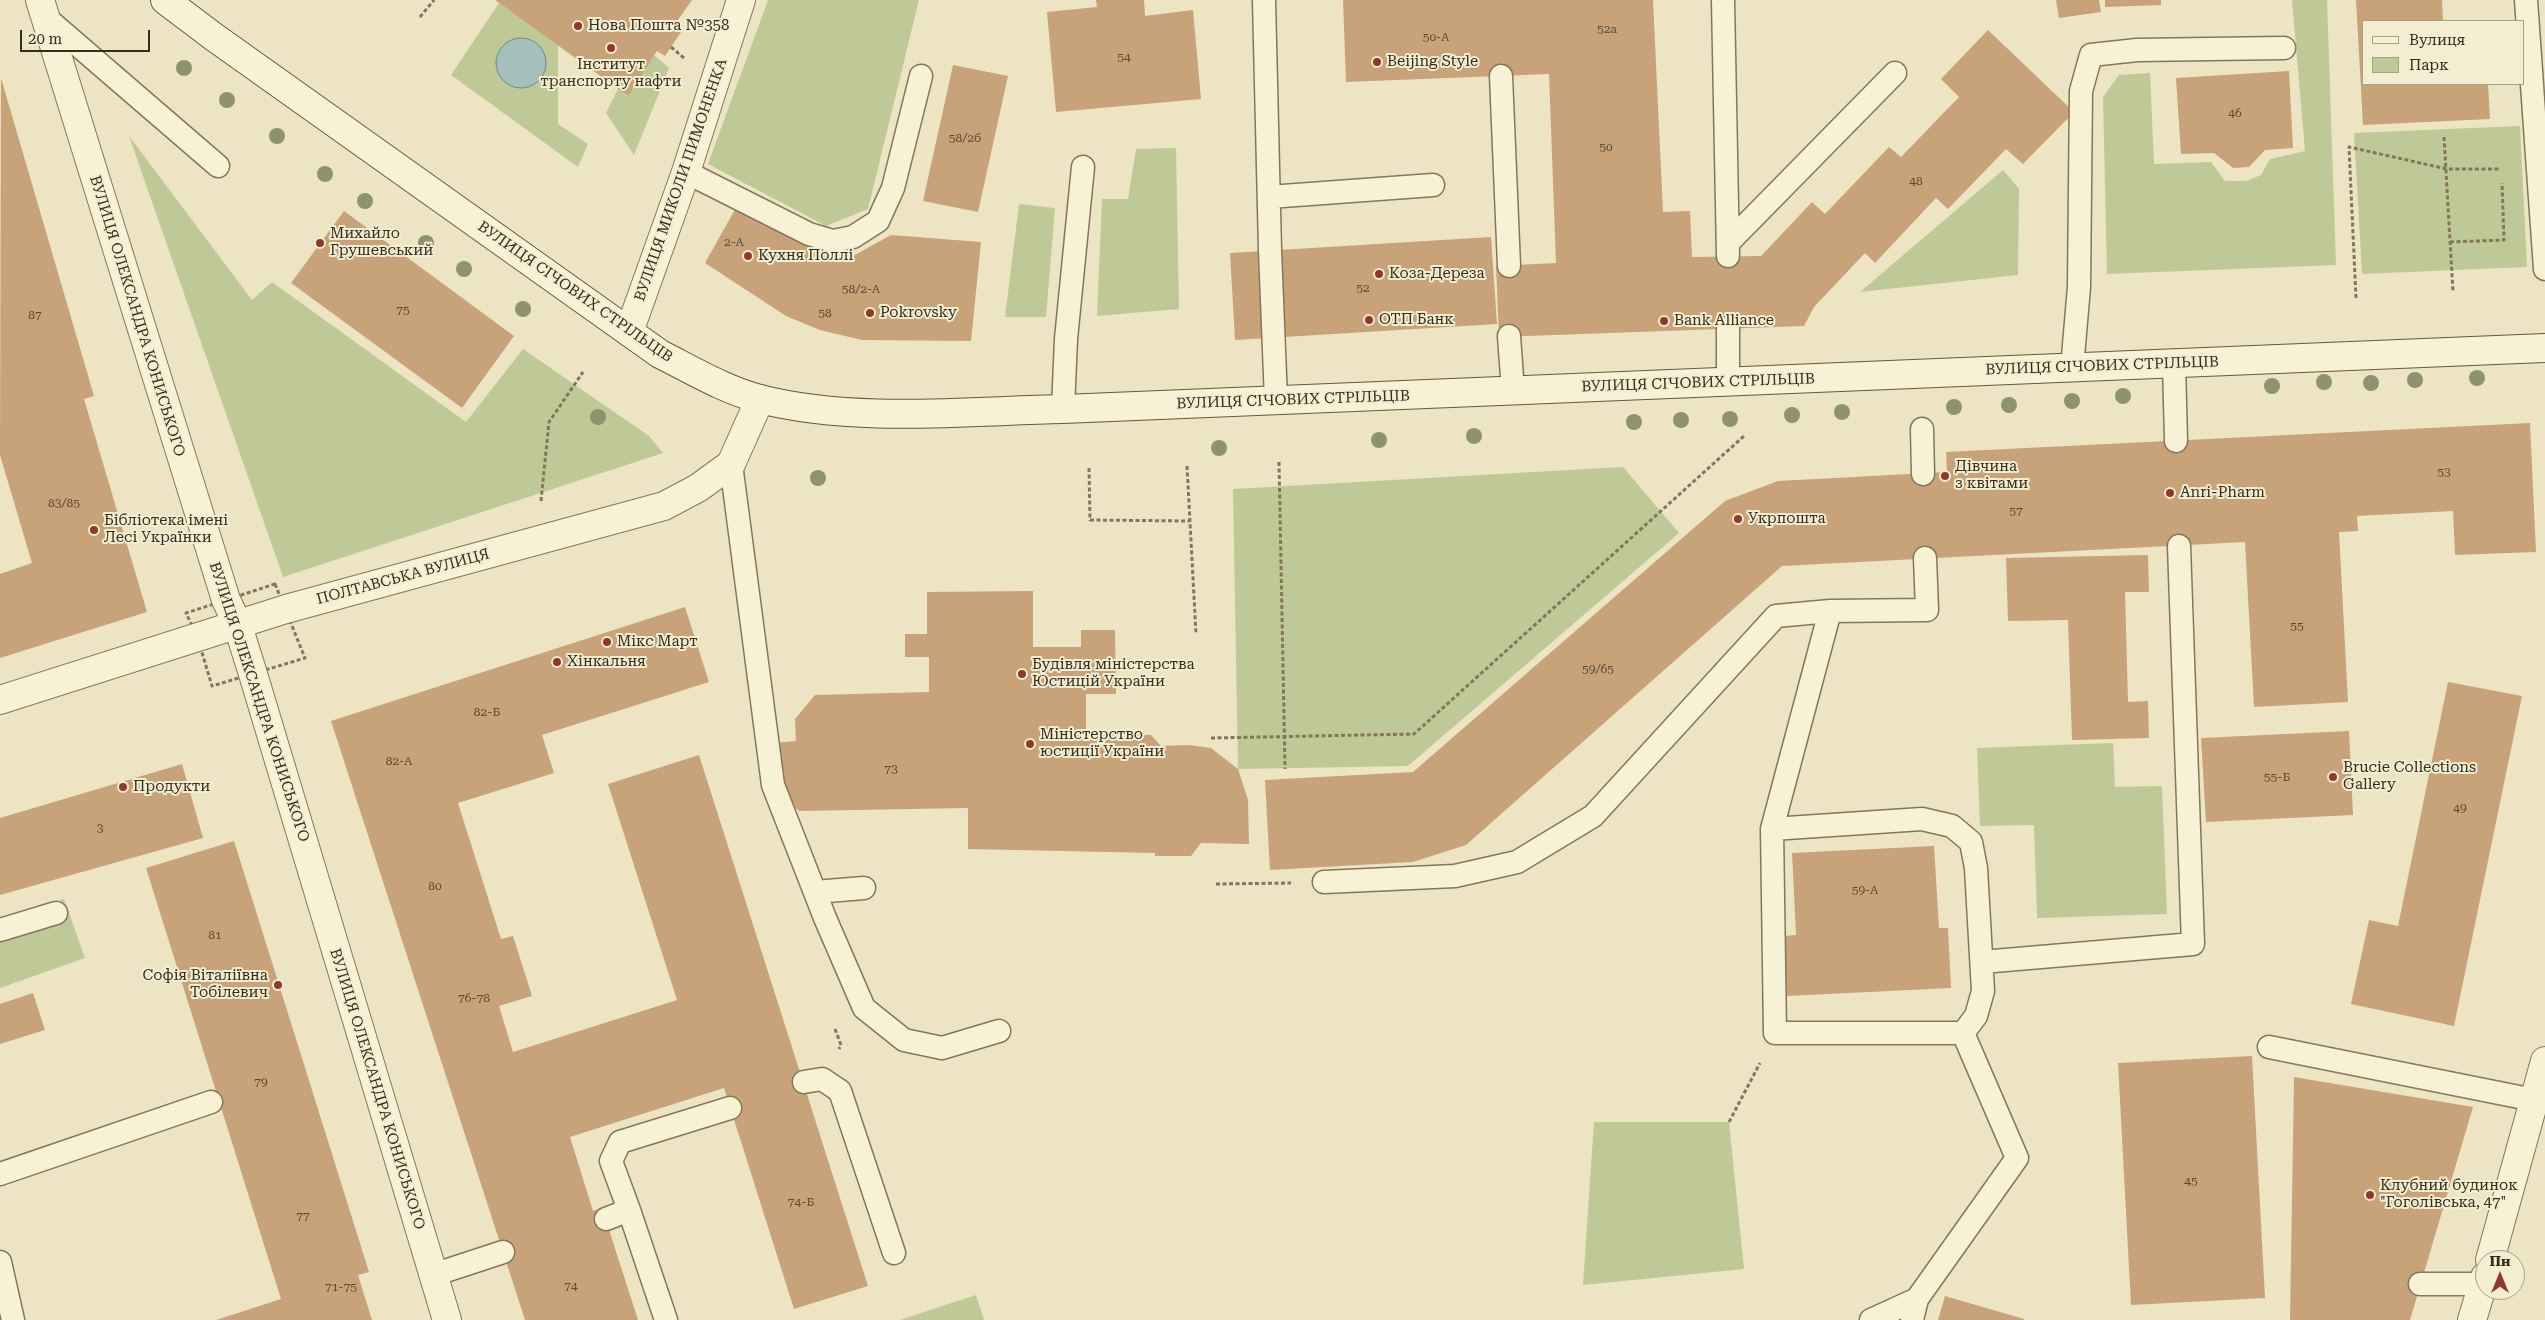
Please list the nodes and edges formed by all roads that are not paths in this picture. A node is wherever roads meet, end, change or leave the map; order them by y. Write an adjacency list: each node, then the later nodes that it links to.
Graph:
1 (741, 0): 13 (street, ВУЛИЦЯ МИКОЛИ ПИМОНЕНКА)
2 (1264, 0): 15 (lane)
3 (1723, 0): 8 (lane)
4 (2526, 0): 17 (lane)
5 (171, 2): 19 (street, ВУЛИЦЯ СІЧОВИХ СТРІЛЬЦІВ)
6 (42, 8): 11 (lane); 36 (street, ВУЛИЦЯ ОЛЕКСАНДРА КОНИСЬКОГО)
7 (2284, 48): 23 (lane)
8 (1895, 73)
9 (921, 76): 13 (lane)
10 (1501, 76): 16 (lane)
11 (218, 166)
12 (1083, 167): 28 (lane)
13 (686, 172): 19 (street, ВУЛИЦЯ МИКОЛИ ПИМОНЕНКА)
14 (1433, 185): 15 (lane)
15 (1269, 197): 27 (lane)
16 (1509, 266)
17 (2545, 269)
18 (1728, 328): 24 (lane)
19 (629, 332): 26 (street, ВУЛИЦЯ СІЧОВИХ СТРІЛЬЦІВ)
20 (1510, 336): 25 (lane)
21 (2545, 348): 22 (street, ВУЛИЦЯ СІЧОВИХ СТРІЛЬЦІВ)
22 (2174, 364): 23 (street, ВУЛИЦЯ СІЧОВИХ СТРІЛЬЦІВ); 30 (lane)
23 (2072, 368): 24 (street, ВУЛИЦЯ СІЧОВИХ СТРІЛЬЦІВ)
24 (1728, 381): 25 (street, ВУЛИЦЯ СІЧОВИХ СТРІЛЬЦІВ)
25 (1513, 391): 27 (street, ВУЛИЦЯ СІЧОВИХ СТРІЛЬЦІВ)
26 (760, 399): 28 (street, ВУЛИЦЯ СІЧОВИХ СТРІЛЬЦІВ); 31 (street, ПОЛТАВСЬКА ВУЛИЦЯ)
27 (1276, 400): 28 (street, ВУЛИЦЯ СІЧОВИХ СТРІЛЬЦІВ)
28 (1063, 409)
29 (1922, 429): 32 (lane)
30 (2176, 440)
31 (731, 464): 36 (street, ПОЛТАВСЬКА ВУЛИЦЯ); 41 (lane)
32 (1923, 474)
33 (2178, 546): 44 (lane)
34 (1925, 558): 35 (lane)
35 (1830, 611): 38 (lane); 39 (lane)
36 (237, 623): 37 (street, ПОЛТАВСЬКА ВУЛИЦЯ); 60 (street, ВУЛИЦЯ ОЛЕКСАНДРА КОНИСЬКОГО)
37 (0, 700)
38 (1772, 829): 44 (lane); 46 (lane)
39 (1324, 882)
40 (864, 888): 41 (lane)
41 (815, 892): 45 (lane)
42 (56, 913): 43 (lane)
43 (0, 930)
44 (1982, 962): 46 (lane)
45 (999, 1031)
46 (1963, 1033): 64 (lane)
47 (2270, 1047): 50 (lane)
48 (2545, 1061): 50 (street)
49 (804, 1082): 58 (lane)
50 (2534, 1100): 56 (street)
51 (211, 1102): 53 (lane)
52 (730, 1108): 54 (lane)
53 (0, 1174)
54 (629, 1210): 55 (lane); 67 (lane)
55 (606, 1219)
56 (2493, 1250)
57 (503, 1252): 60 (lane)
58 (894, 1253)
59 (0, 1262): 65 (lane)
60 (433, 1275): 66 (street, ВУЛИЦЯ ОЛЕКСАНДРА КОНИСЬКОГО)
61 (2475, 1276): 62 (lane)
62 (2420, 1284)
63 (2478, 1300): 69 (street)
64 (1915, 1310): 68 (lane)
65 (13, 1320)
66 (447, 1320)
67 (666, 1320)
68 (1871, 1320)
69 (2472, 1320)

